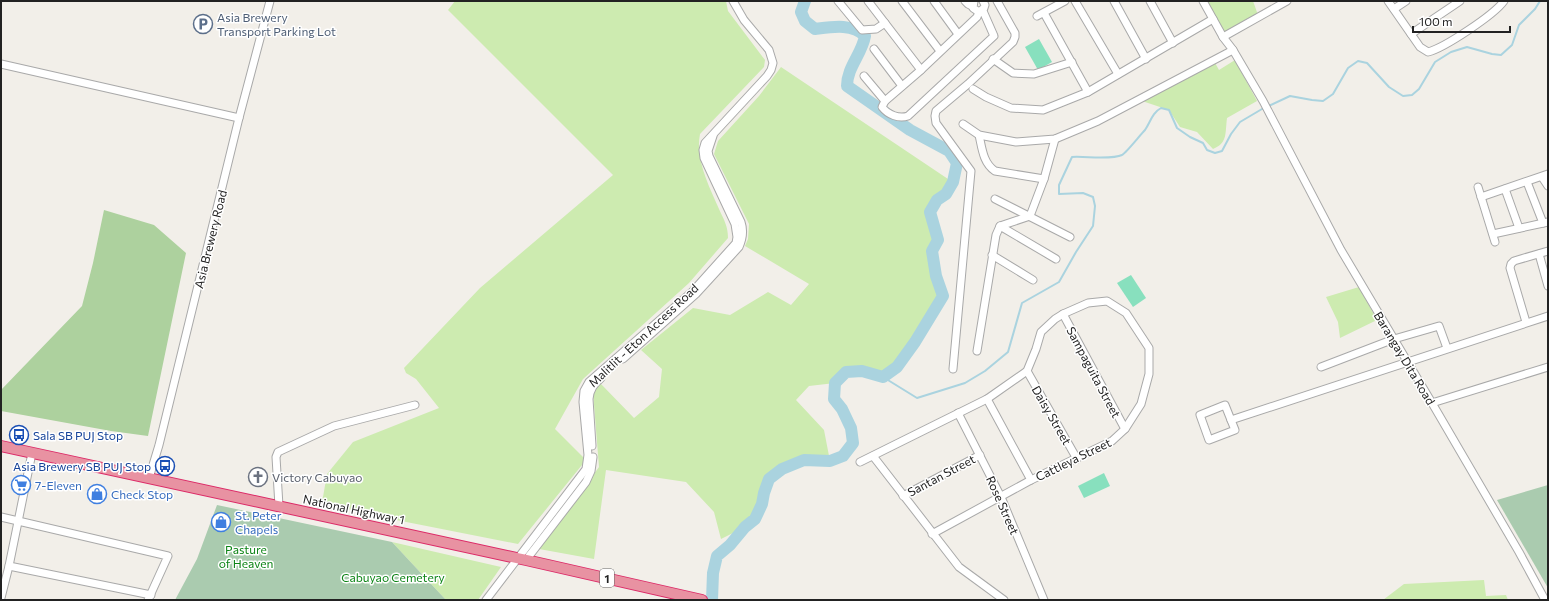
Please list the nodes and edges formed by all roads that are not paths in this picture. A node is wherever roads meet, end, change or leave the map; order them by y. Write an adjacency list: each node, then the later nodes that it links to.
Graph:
1 (270, 1): 44 (street, Asia Brewery Road)
2 (733, 1): 47 (street, Malitlit - Eton Access Road)
3 (838, 1): 25 (street)
4 (868, 1): 25 (street)
5 (902, 1): 32 (street)
6 (934, 1): 26 (street)
7 (965, 1): 19 (street)
8 (997, 1): 20 (street); 34 (street)
9 (1064, 1): 22 (street)
10 (1075, 1): 38 (street)
11 (1114, 1): 33 (street)
12 (1150, 1): 29 (street)
13 (1203, 1): 24 (street, Barangay Dita Road)
14 (1287, 1): 28 (street)
15 (1388, 1): 21 (street)
16 (1406, 1): 21 (street)
17 (1460, 1): 27 (street)
18 (1504, 1): 27 (street)
19 (973, 3): 20 (street)
20 (982, 7): 26 (street); 43 (street)
21 (1394, 9): 27 (street)
22 (1044, 13): 23 (street); 35 (street)
23 (1037, 16)
24 (1213, 19): 28 (street, Barangay Dita Road); 29 (street)
25 (885, 23): 37 (street)
26 (958, 34): 32 (street)
27 (1411, 34)
28 (1223, 37): 31 (street, Barangay Dita Road)
29 (1173, 43): 33 (street)
30 (874, 49): 40 (street)
31 (1233, 50): 48 (street); 73 (street, Barangay Dita Road)
32 (940, 51): 37 (street)
33 (1146, 58): 38 (street)
34 (994, 59): 35 (street); 79 (street)
35 (1072, 62): 42 (street)
36 (1, 64): 44 (street)
37 (921, 70): 40 (street)
38 (1118, 74): 42 (street)
39 (864, 76): 43 (street)
40 (902, 86): 43 (street)
41 (973, 89): 42 (street)
42 (1088, 92)
43 (885, 101)
44 (240, 118): 93 (street, Asia Brewery Road)
45 (963, 124): 46 (street)
46 (979, 135): 48 (street); 50 (street)
47 (713, 136): 99 (street, Malitlit - Eton Access Road); 100 (street, Malitlit - Eton Access Road)
48 (1055, 139): 50 (street)
49 (1545, 176): 51 (street); 52 (street)
50 (1044, 179): 57 (street)
51 (1527, 182): 54 (street); 58 (street)
52 (1548, 186)
53 (1478, 187): 55 (street)
54 (1505, 189): 55 (street); 60 (street)
55 (1481, 197): 61 (street)
56 (994, 199): 57 (street)
57 (1030, 216): 59 (street); 62 (street)
58 (1546, 223): 60 (street)
59 (1000, 226): 66 (street); 67 (street)
60 (1519, 228): 61 (street)
61 (1492, 234): 63 (street)
62 (1070, 237)
63 (1495, 242)
64 (1548, 251): 65 (street)
65 (1539, 254): 69 (street); 72 (street)
66 (992, 255): 68 (street); 75 (street)
67 (1056, 259)
68 (1033, 280)
69 (1548, 286)
70 (1063, 314): 80 (street, Cattleya Street); 86 (street, Sampaguita Street); 86 (street, Cattleya Street)
71 (1548, 316): 72 (street)
72 (1526, 322): 74 (street)
73 (1394, 339): 74 (street); 76 (street, Barangay Dita Road); 77 (street)
74 (1447, 348): 76 (street)
75 (977, 351)
76 (1407, 361): 82 (street, Barangay Dita Road); 85 (street)
77 (1321, 368)
78 (1548, 368): 82 (street)
79 (953, 370)
80 (1027, 371): 81 (street); 91 (street, Daisy Street)
81 (987, 399): 84 (street); 94 (street)
82 (1432, 403): 111 (street, Barangay Dita Road)
83 (415, 405): 97 (street)
84 (958, 413): 89 (street, Rose Street); 90 (street)
85 (1231, 420): 85 (street)
86 (1125, 429): 91 (street, Cattleya Street)
87 (1, 446): 88 (highway, National Highway 1 / 1)
88 (32, 453): 93 (highway, National Highway 1 / 1); 101 (street)
89 (980, 455): 95 (street, Santan Street); 96 (street, Rose Street)
90 (874, 456): 92 (street); 95 (street)
91 (1077, 459): 94 (street, Cattleya Street)
92 (860, 462)
93 (149, 478): 97 (highway, National Highway 1 / 1)
94 (1031, 480): 96 (street, Cattleya Street)
95 (903, 496): 102 (street)
96 (1001, 497): 102 (street, Cattleya Street); 110 (street, Rose Street)
97 (279, 506): 103 (highway, National Highway 1 / 1)
98 (1, 516): 101 (street)
99 (550, 516): 100 (street); 103 (street, Malitlit - Eton Access Road)
100 (557, 519): 103 (street, Malitlit - Eton Access Road)
101 (18, 520): 104 (street); 105 (street)
102 (932, 534): 109 (street)
103 (521, 559): 107 (highway, National Highway 1 / 1); 108 (street)
104 (9, 566): 105 (street); 106 (street)
105 (149, 597)
106 (1, 598)
107 (699, 599)
108 (486, 600)
109 (1004, 600)
110 (1044, 600)
111 (1545, 600)

